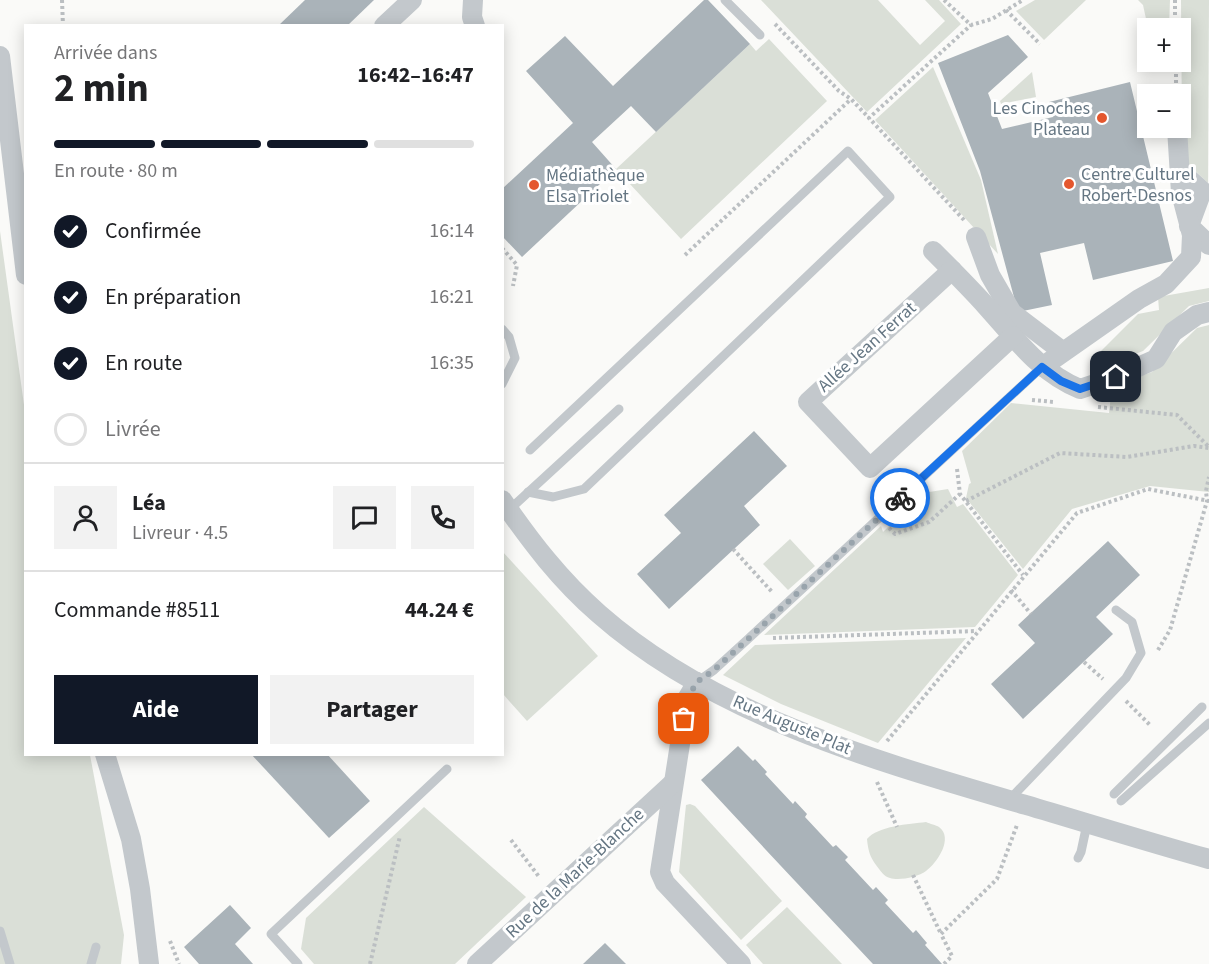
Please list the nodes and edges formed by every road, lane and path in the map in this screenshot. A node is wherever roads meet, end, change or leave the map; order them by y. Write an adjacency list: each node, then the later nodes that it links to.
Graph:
1 (62, 0): 11 (path)
2 (412, 0): 12 (street)
3 (473, 0): 13 (street)
4 (725, 0): 15 (lane)
5 (944, 0): 14 (path)
6 (1023, 0): 8 (path)
7 (1175, 0): 10 (path)
8 (1006, 10): 14 (path); 16 (path)
9 (767, 16): 18 (path)
10 (1175, 18)
11 (63, 24)
12 (386, 24)
13 (474, 24)
14 (971, 25): 19 (path)
15 (760, 36)
16 (1040, 44)
17 (0, 56): 27 (street)
18 (851, 99): 19 (path); 26 (path)
19 (869, 118): 22 (path)
20 (1178, 138): 21 (street)
21 (1189, 226): 23 (street); 33 (street)
22 (976, 237): 33 (street)
23 (1209, 245)
24 (504, 250): 29 (path)
25 (933, 251): 28 (street)
26 (685, 255)
27 (24, 258)
28 (952, 270): 32 (street); 32 (street, Allée Jean Ferrat)
29 (513, 286)
30 (1209, 312): 34 (street)
31 (504, 331): 35 (lane)
32 (1013, 336): 34 (street)
33 (1062, 351): 34 (street)
34 (1042, 367): 36 (lane)
35 (504, 380)
36 (1012, 393): 37 (path); 40 (lane)
37 (1058, 402)
38 (1089, 406): 41 (path)
39 (619, 409): 44 (lane)
40 (955, 447): 45 (path); 49 (lane)
41 (1209, 448): 46 (path)
42 (530, 450): 44 (lane)
43 (1209, 477): 47 (path)
44 (528, 492): 48 (lane)
45 (960, 494): 46 (path); 49 (path)
46 (966, 501): 51 (path)
47 (1208, 501): 51 (path); 58 (path)
48 (506, 505): 59 (street, Rue Auguste Plat)
49 (877, 519): 53 (lane)
50 (733, 549): 53 (path)
51 (1023, 575): 52 (path)
52 (1011, 590): 55 (path); 56 (path)
53 (785, 605): 57 (lane)
54 (1116, 610): 66 (lane)
55 (1031, 614)
56 (977, 631): 57 (path); 63 (path)
57 (748, 639): 59 (lane)
58 (1154, 655)
59 (697, 682): 63 (street, Rue Auguste Plat); 65 (street, Rue de la Marie-Blanche)
60 (1202, 707): 61 (lane)
61 (1209, 723)
62 (106, 756): 80 (street)
63 (873, 758): 66 (street, Rue Auguste Plat); 69 (path)
64 (447, 769): 67 (lane)
65 (673, 783): 74 (street, Rue de la Marie-Blanche); 84 (street, Rue de la Marie-Blanche)
66 (1017, 803): 68 (street, Rue Auguste Plat); 76 (path)
67 (407, 807): 81 (lane); 82 (path)
68 (1087, 824): 71 (lane); 72 (street, Rue Auguste Plat)
69 (897, 826)
70 (511, 840): 74 (path)
71 (1078, 858)
72 (1209, 859)
73 (913, 875): 76 (path)
74 (552, 893): 83 (street, Rue de la Marie-Blanche)
75 (0, 931): 78 (lane)
76 (941, 934): 85 (path)
77 (96, 947): 79 (lane)
78 (10, 964)
79 (91, 964)
80 (149, 964)
81 (298, 964)
82 (370, 964)
83 (477, 964)
84 (741, 964)
85 (944, 964)

